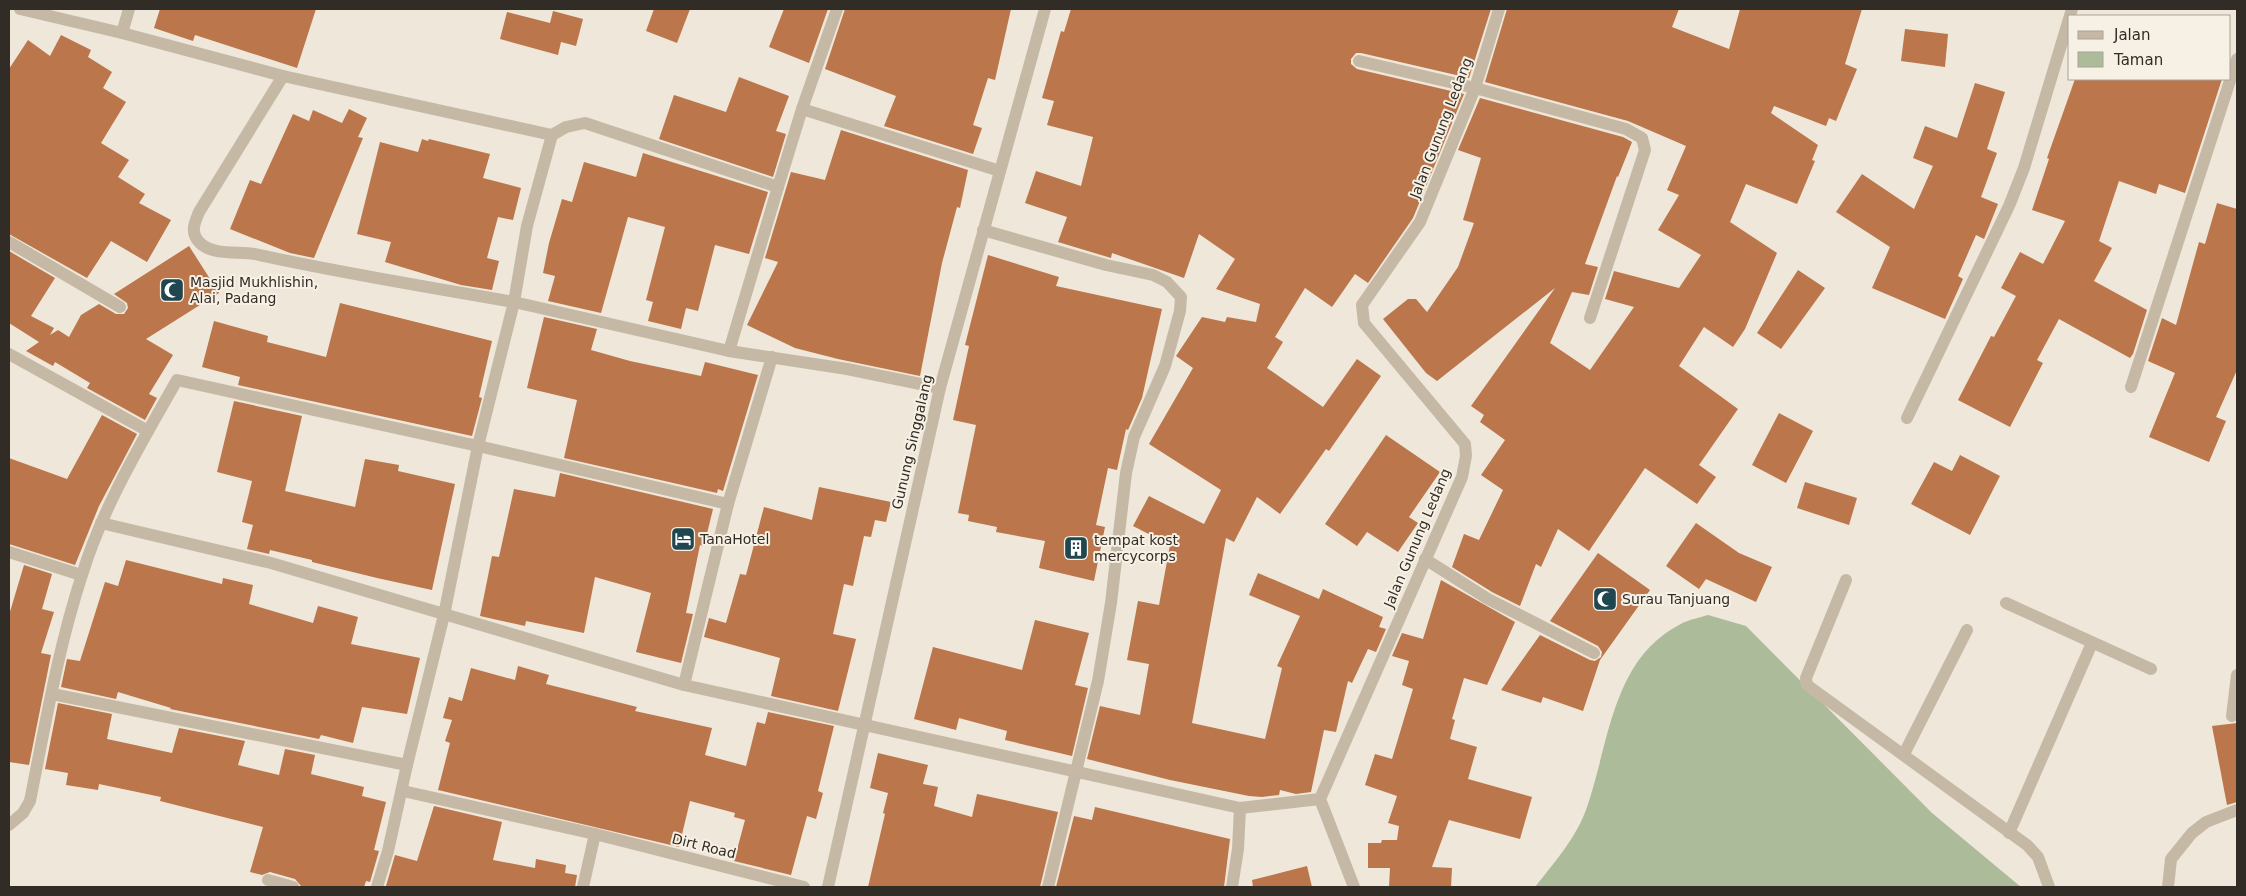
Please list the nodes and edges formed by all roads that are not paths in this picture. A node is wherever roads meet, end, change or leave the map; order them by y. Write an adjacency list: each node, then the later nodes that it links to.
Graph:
1 (20, 9): 7 (street)
2 (129, 9): 7 (street)
3 (838, 9): 14 (street)
4 (1045, 9): 16 (street, Gunung Singgalang)
5 (1499, 9): 13 (street, Jalan Gunung Ledang)
6 (2068, 22): 28 (street)
7 (122, 33): 10 (street)
8 (2237, 59): 11 (street)
9 (1359, 61): 13 (street)
10 (283, 76): 15 (street); 20 (street)
11 (2231, 78)
12 (2230, 80): 26 (street)
13 (1475, 88): 22 (street); 34 (street, Jalan Gunung Ledang)
14 (802, 109): 16 (street); 17 (street)
15 (552, 135): 17 (street); 20 (street)
16 (1000, 171): 18 (street, Gunung Singgalang)
17 (778, 187): 23 (street)
18 (983, 230): 27 (street, Gunung Singgalang); 50 (street)
19 (9, 242): 21 (street)
20 (514, 302): 23 (street); 30 (street)
21 (120, 307)
22 (1590, 318)
23 (729, 350): 25 (street)
24 (9, 354): 29 (street)
25 (772, 357): 27 (street); 31 (street)
26 (2131, 387)
27 (940, 388): 47 (street, Gunung Singgalang)
28 (1907, 418)
29 (148, 430): 30 (street); 32 (street)
30 (478, 446): 31 (street); 38 (street)
31 (728, 504): 44 (street)
32 (101, 523): 35 (street); 38 (street)
33 (9, 552): 35 (street)
34 (1425, 559): 41 (street); 52 (street, Jalan Gunung Ledang)
35 (81, 575): 45 (street)
36 (1846, 580): 48 (street)
37 (2006, 602): 40 (street)
38 (444, 615): 44 (street); 49 (street)
39 (1967, 630): 48 (street)
40 (2092, 643): 42 (street); 56 (street)
41 (1594, 653)
42 (2151, 669)
43 (2237, 675): 46 (street)
44 (684, 685): 47 (street)
45 (52, 694): 49 (street); 55 (street)
46 (2232, 716)
47 (863, 723): 50 (street); 63 (street, Gunung Singgalang)
48 (1904, 754): 56 (street)
49 (407, 765): 51 (street)
50 (1075, 771): 53 (street); 64 (street)
51 (403, 791): 57 (street, Dirt Road); 60 (street)
52 (1320, 800): 53 (street); 66 (street)
53 (1240, 808): 65 (street)
54 (2237, 810): 68 (street)
55 (9, 825)
56 (2009, 833): 67 (street)
57 (595, 834): 61 (street); 62 (street, Dirt Road)
58 (268, 880): 59 (street)
59 (293, 887)
60 (377, 887)
61 (583, 887)
62 (804, 887)
63 (828, 887)
64 (1048, 887)
65 (1232, 887)
66 (1354, 887)
67 (2049, 887)
68 (2168, 887)

